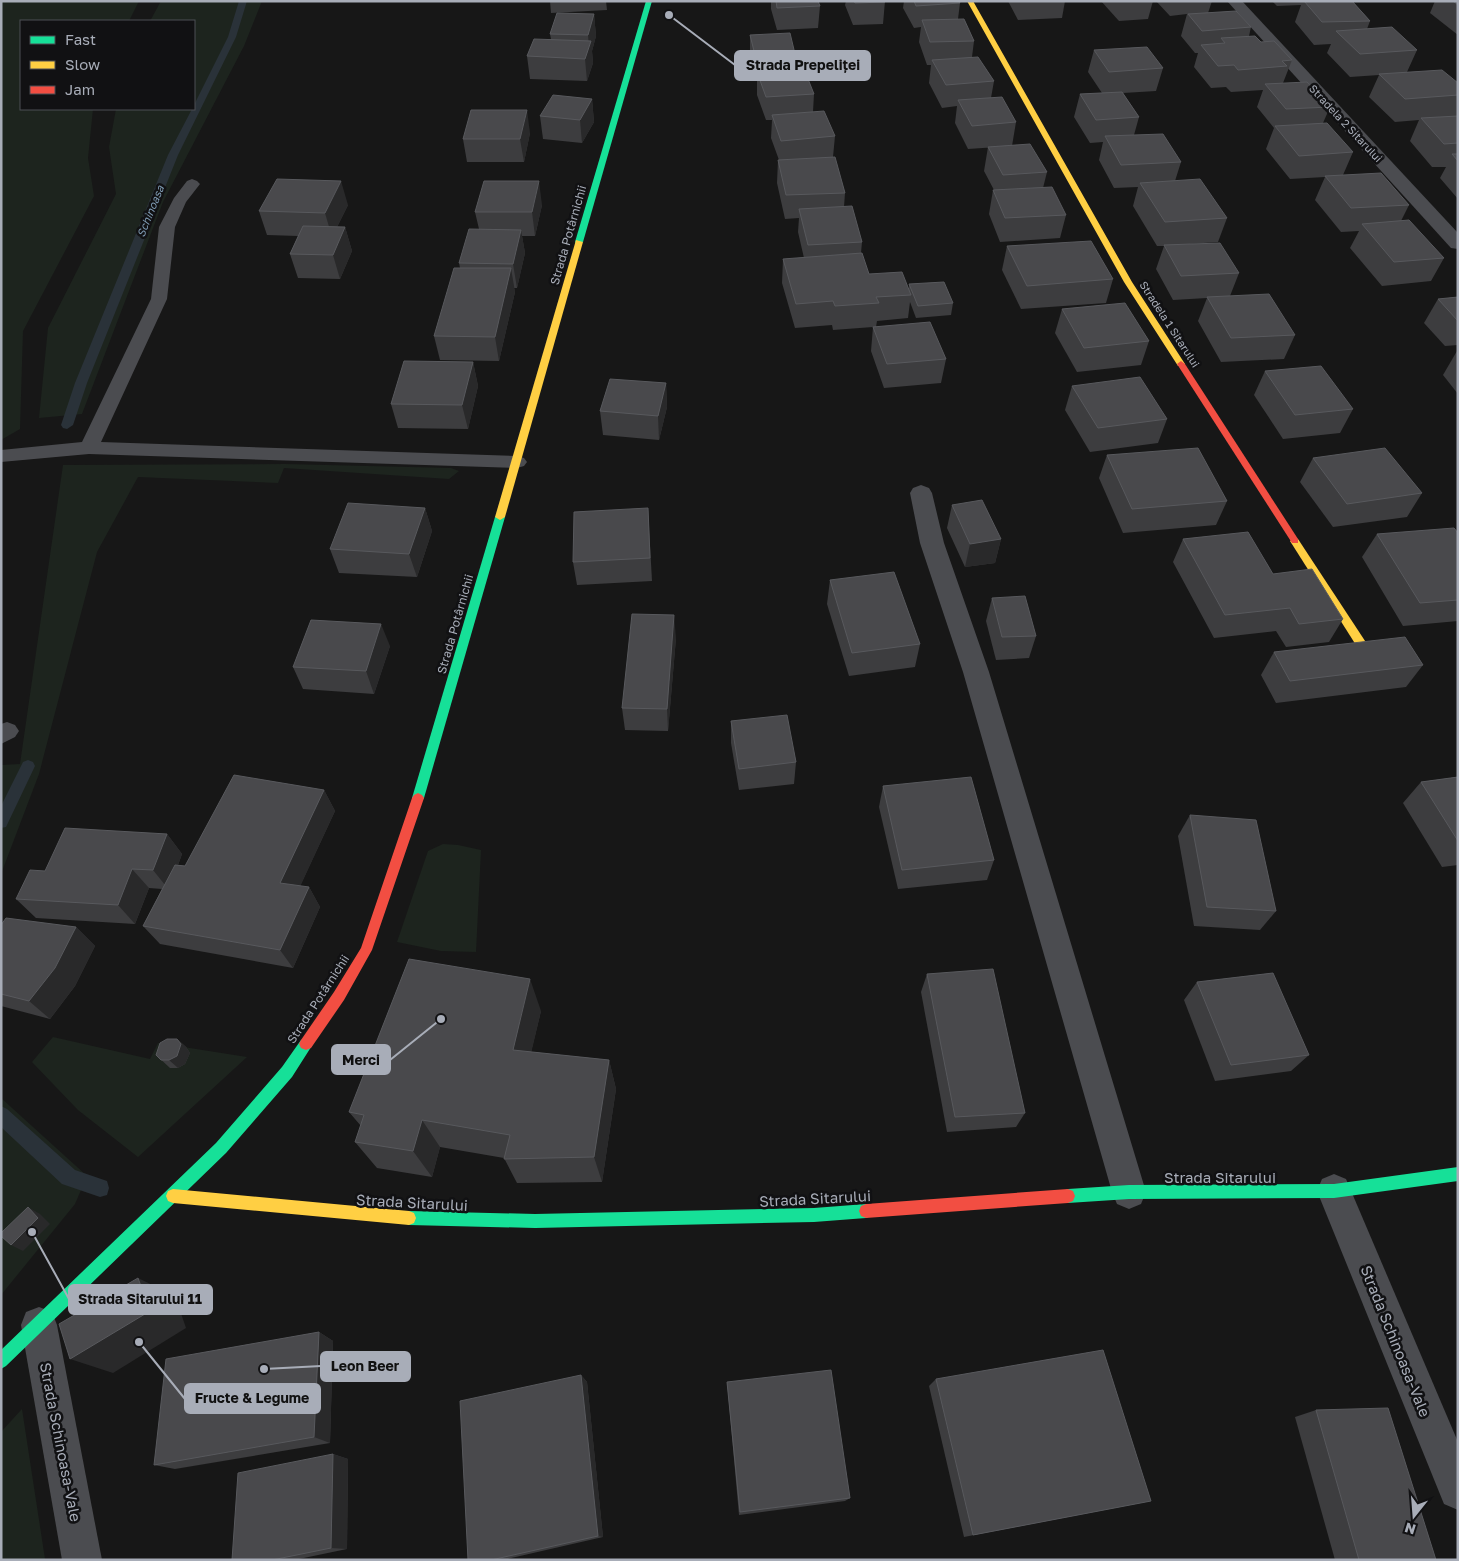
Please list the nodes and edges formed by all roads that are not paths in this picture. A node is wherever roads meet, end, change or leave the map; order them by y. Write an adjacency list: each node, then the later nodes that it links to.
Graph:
1 (649, 1): 8 (street, Strada Potârnichii)
2 (970, 1): 10 (street, Stradela 1 Sitarului)
3 (1234, 1): 5 (street, Stradela 2 Sitarului)
4 (192, 184): 6 (lane)
5 (1458, 244)
6 (89, 448): 7 (lane); 8 (lane)
7 (1, 456)
8 (517, 462): 14 (street, Strada Potârnichii)
9 (921, 493): 12 (street)
10 (1365, 650)
11 (1458, 1174): 13 (street, Strada Sitarului)
12 (1129, 1192): 13 (street, Strada Sitarului); 14 (street, Strada Sitarului)
13 (1334, 1192): 17 (street, Strada Schinoasa-Vale)
14 (173, 1196): 15 (street, Strada Potârnichii)
15 (39, 1325): 16 (street, Strada Potârnichii); 18 (street, Strada Schinoasa-Vale)
16 (1, 1361)
17 (1458, 1490)
18 (82, 1560)

